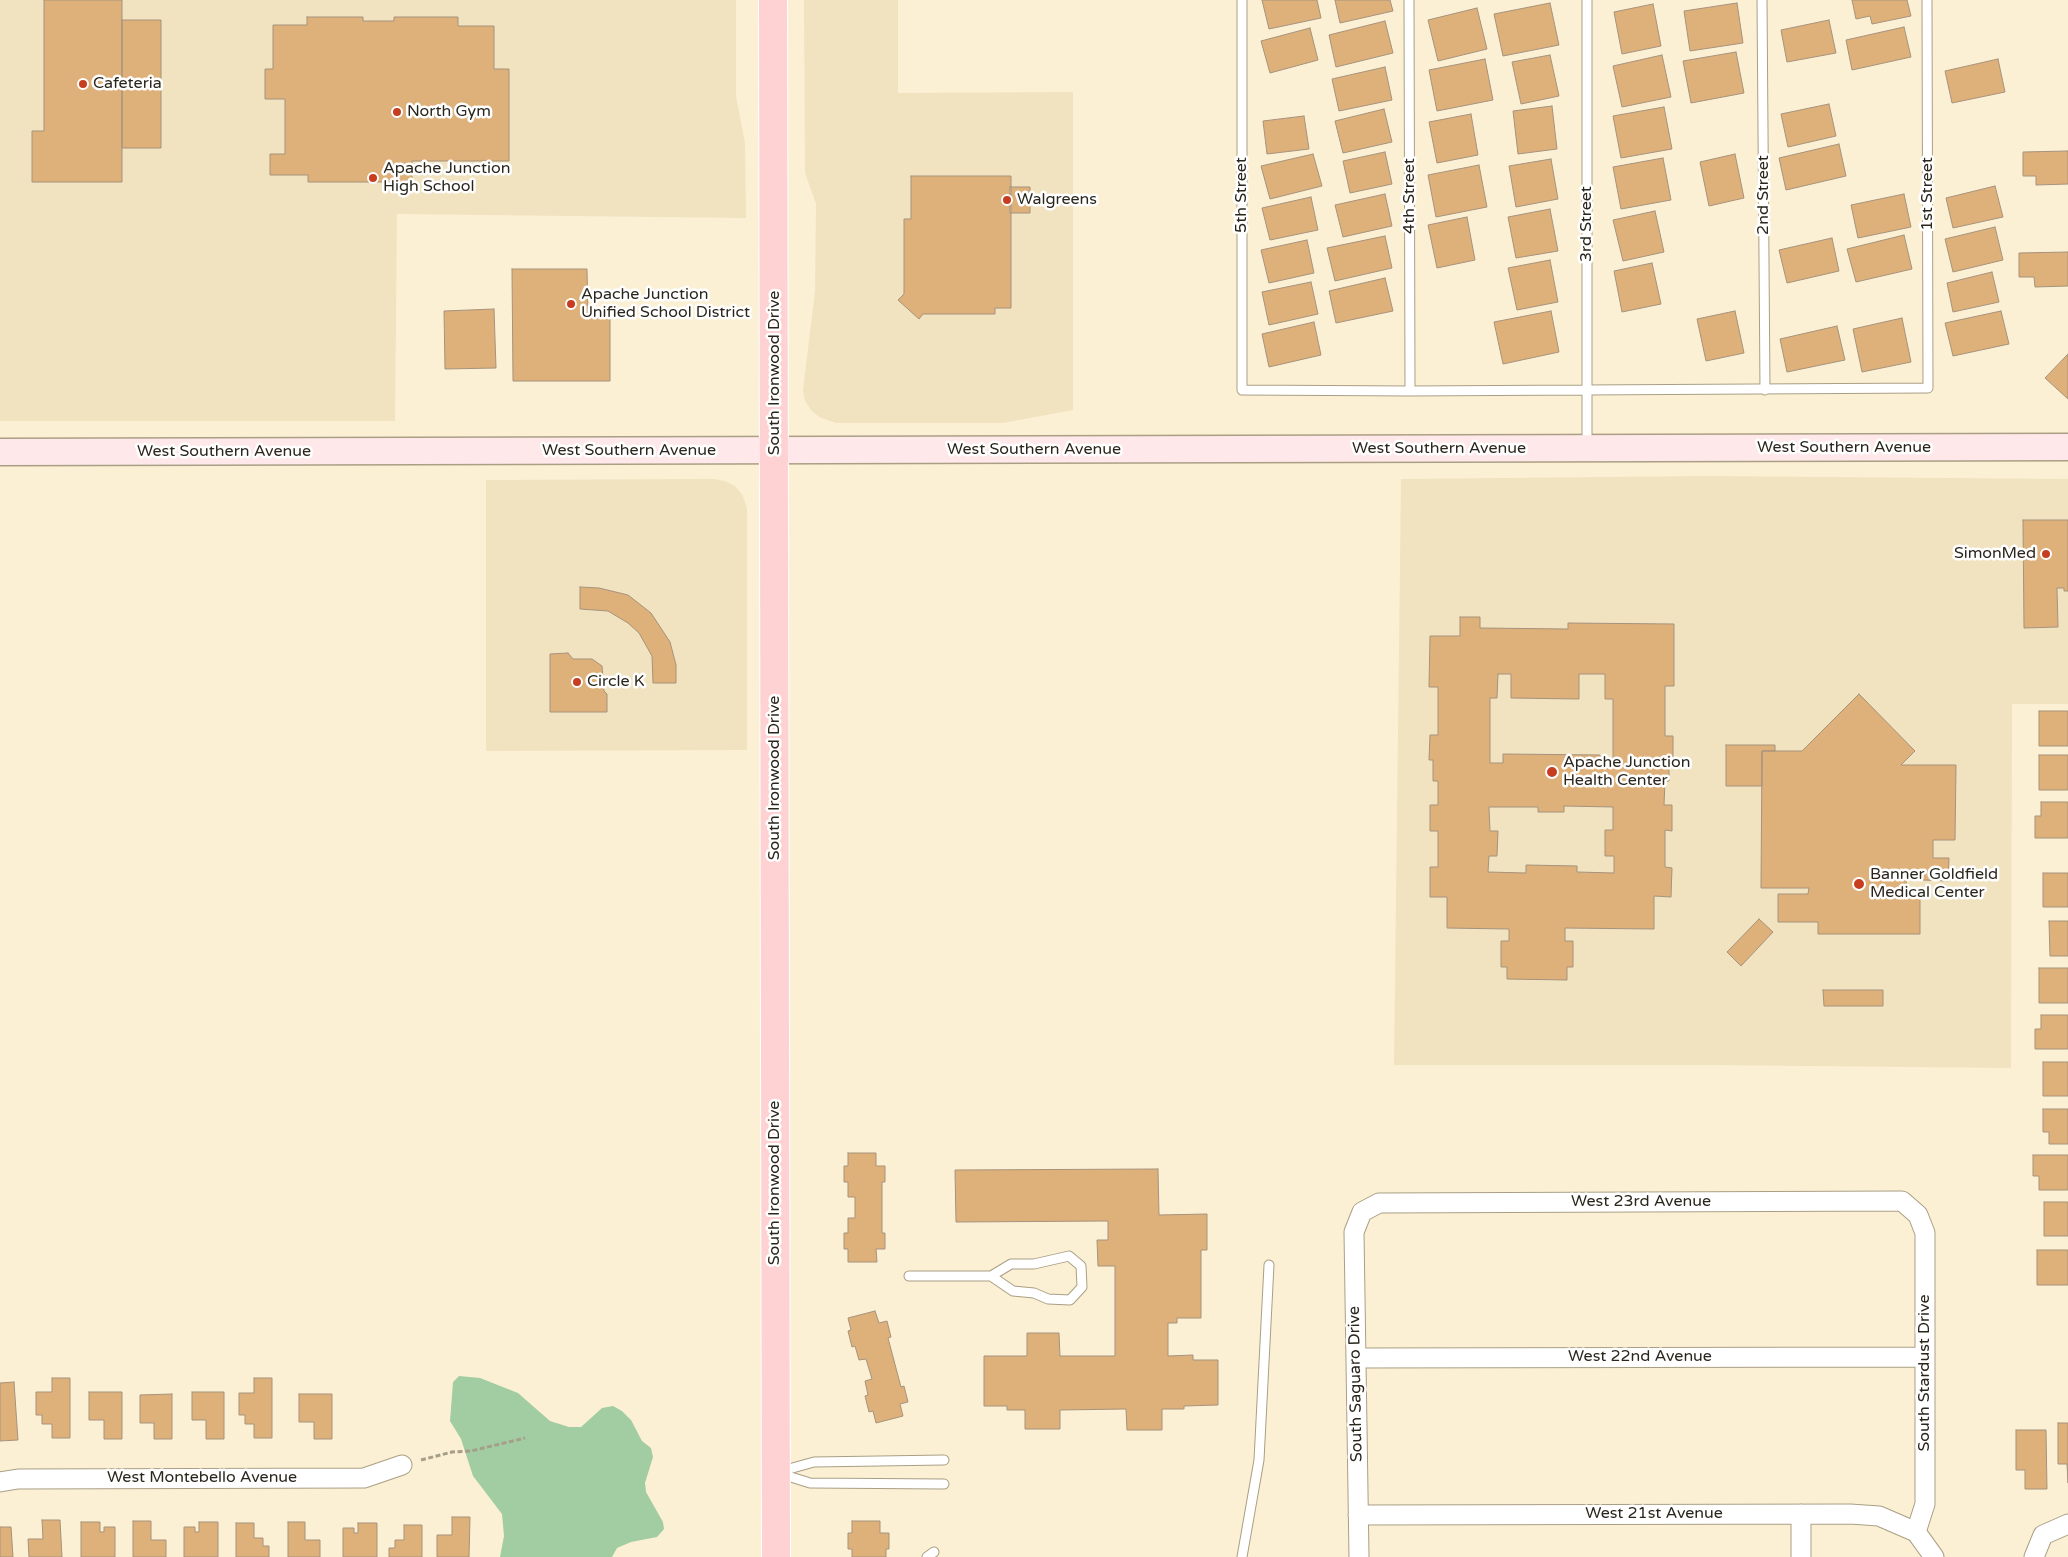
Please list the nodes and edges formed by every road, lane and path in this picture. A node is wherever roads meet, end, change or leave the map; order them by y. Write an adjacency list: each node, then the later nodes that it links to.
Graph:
1 (773, 0): 12 (main road, South Ironwood Drive)
2 (1242, 0): 9 (lane, 5th Street)
3 (1409, 0): 9 (lane, 4th Street)
4 (1587, 0): 7 (lane, 3rd Street)
5 (1762, 0): 8 (lane, 2nd Street)
6 (1927, 0): 8 (lane, 1st Street)
7 (1588, 390): 8 (lane); 9 (lane); 11 (lane, 3rd Street)
8 (1765, 390)
9 (1410, 391)
10 (2068, 447): 11 (main road, West Southern Avenue)
11 (1587, 449): 12 (main road, West Southern Avenue)
12 (775, 451): 13 (main road, West Southern Avenue); 24 (main road, South Ironwood Drive)
13 (0, 452)
14 (1362, 1212): 15 (street, West 23rd Avenue); 20 (street, South Saguaro Drive)
15 (1918, 1215): 19 (street, South Stardust Drive)
16 (1269, 1265): 32 (lane)
17 (909, 1276): 18 (lane)
18 (990, 1276): 18 (lane)
19 (1925, 1357): 20 (street, West 22nd Avenue); 30 (street, South Stardust Drive)
20 (1356, 1358): 28 (street, South Saguaro Drive)
21 (525, 1438): 23 (path)
22 (944, 1460): 24 (lane)
23 (402, 1465): 25 (street, West Montebello Avenue)
24 (776, 1472): 26 (lane); 31 (main road, South Ironwood Drive)
25 (0, 1482)
26 (944, 1484)
27 (1802, 1514): 28 (street, West 21st Avenue); 30 (street, West 21st Avenue); 34 (street)
28 (1358, 1515): 33 (street, South Saguaro Drive)
29 (2068, 1524): 36 (street)
30 (1916, 1532): 35 (street)
31 (776, 1557)
32 (1242, 1557)
33 (1359, 1557)
34 (1802, 1557)
35 (1934, 1557)
36 (2034, 1557)

